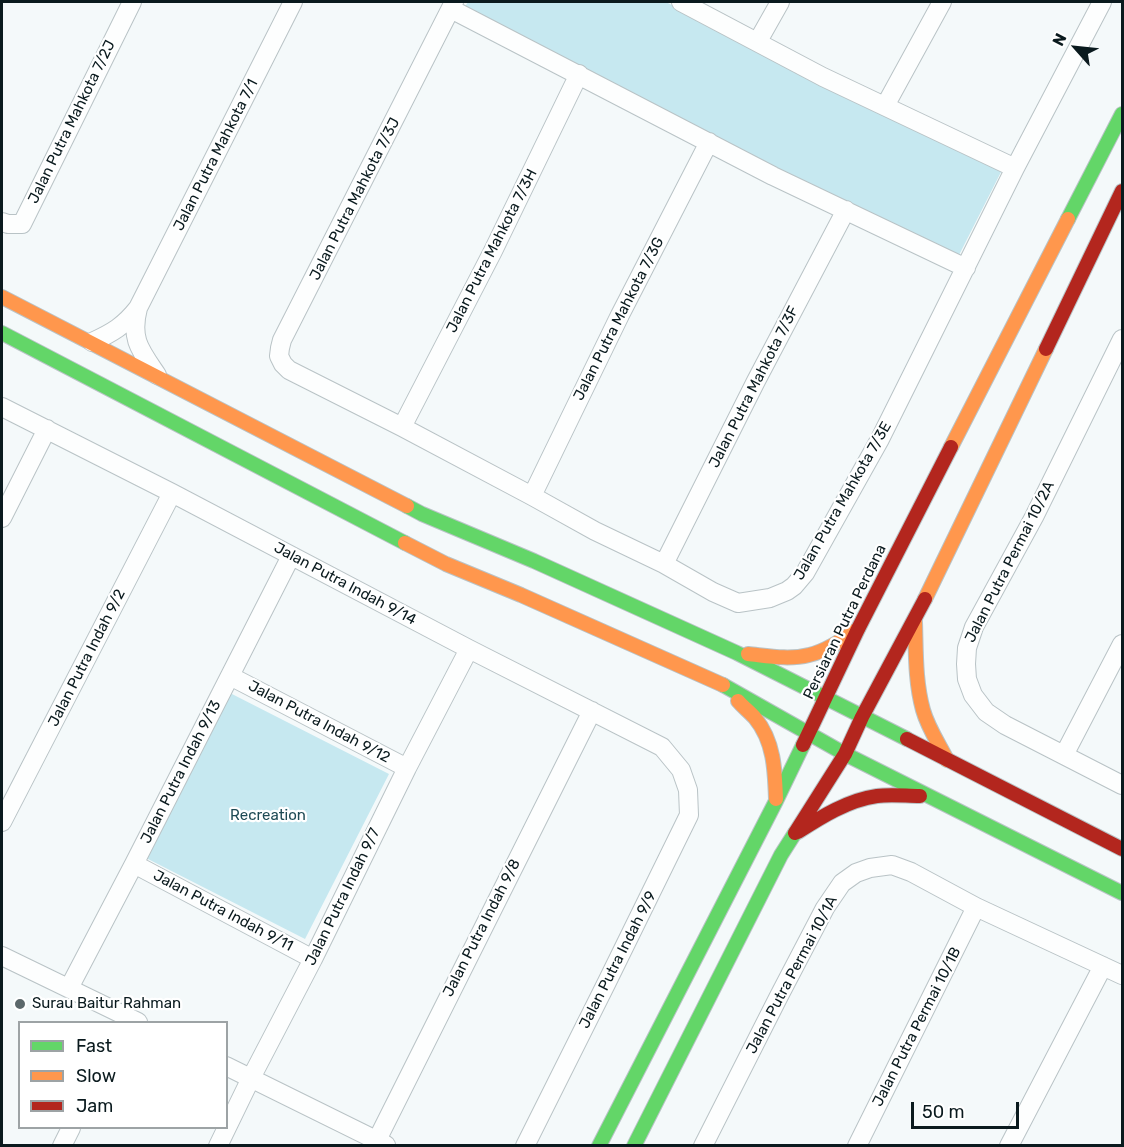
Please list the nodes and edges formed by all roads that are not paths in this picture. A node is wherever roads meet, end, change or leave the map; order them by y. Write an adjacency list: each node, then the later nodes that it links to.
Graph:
1 (132, 2): 16 (street, Jalan Putra Mahkota 7/2J)
2 (293, 2): 19 (street, Jalan Putra Mahkota 7/1)
3 (681, 2): 8 (street)
4 (780, 2): 8 (street)
5 (942, 2): 10 (street)
6 (1102, 2): 13 (street, Jalan Putra Mahkota 7/3E)
7 (453, 5): 9 (street); 24 (street, Jalan Putra Mahkota 7/3J)
8 (758, 41): 10 (street)
9 (579, 74): 12 (street); 26 (street, Jalan Putra Mahkota 7/3H)
10 (885, 106): 13 (street)
11 (1122, 114): 36 (main road, Persiaran Putra Perdana)
12 (709, 142): 15 (street); 29 (street, Jalan Putra Mahkota 7/3G)
13 (1015, 168): 17 (street, Jalan Putra Mahkota 7/3E)
14 (1122, 191): 35 (main road)
15 (846, 210): 17 (street); 34 (street, Jalan Putra Mahkota 7/3F)
16 (2, 222)
17 (966, 268): 34 (street, Jalan Putra Mahkota 7/3E)
18 (2, 297): 22 (main road)
19 (138, 308): 22 (street, Jalan Putra Mahkota 7/1); 23 (street, Jalan Putra Mahkota 7/1)
20 (2, 333): 33 (main road)
21 (1122, 339): 47 (street, Jalan Putra Permai 10/2A)
22 (92, 342): 23 (main road)
23 (157, 376): 30 (main road)
24 (314, 384): 26 (street, Jalan Putra Mahkota 7/3E)
25 (2, 407): 27 (street, Jalan Putra Indah 9/14)
26 (402, 427): 29 (street, Jalan Putra Mahkota 7/3E)
27 (47, 429): 28 (street, Jalan Putra Indah 9/14); 31 (street)
28 (172, 493): 32 (street, Jalan Putra Indah 9/14); 54 (street, Jalan Putra Indah 9/2)
29 (532, 496): 34 (street, Jalan Putra Mahkota 7/3E)
30 (422, 514): 33 (main road); 39 (main road)
31 (2, 518)
32 (291, 556): 38 (street, Jalan Putra Indah 9/14); 40 (street, Jalan Putra Indah 9/13)
33 (446, 564): 41 (main road)
34 (664, 564)
35 (915, 619): 44 (main road); 48 (main road)
36 (858, 629): 39 (main road); 42 (main road, Persiaran Putra Perdana)
37 (1122, 644): 47 (street)
38 (469, 649): 43 (street, Jalan Putra Indah 9/14); 49 (street, Jalan Putra Indah 9/7)
39 (737, 653): 42 (main road)
40 (230, 676): 49 (street, Jalan Putra Indah 9/12); 57 (street, Jalan Putra Indah 9/13)
41 (718, 682): 45 (main road); 53 (main road)
42 (825, 699): 44 (main road); 45 (main road, Persiaran Putra Perdana)
43 (592, 711): 50 (street, Jalan Putra Indah 9/14); 70 (street, Jalan Putra Indah 9/8)
44 (862, 717): 46 (main road); 48 (main road)
45 (809, 733): 46 (main road); 53 (main road, Persiaran Putra Perdana)
46 (845, 754): 52 (main road); 56 (main road)
47 (1064, 755): 51 (street, Jalan Putra Permai 10/2A)
48 (947, 760): 55 (main road)
49 (407, 768): 61 (street, Jalan Putra Indah 9/7)
50 (681, 770): 73 (street, Jalan Putra Indah 9/9)
51 (1122, 785)
52 (929, 796): 56 (main road); 58 (main road)
53 (776, 801): 74 (main road, Persiaran Putra Perdana)
54 (2, 822)
55 (1122, 849)
56 (781, 855): 75 (main road)
57 (134, 864): 61 (street, Jalan Putra Indah 9/11); 63 (street, Jalan Putra Indah 9/13)
58 (1122, 893)
59 (976, 907): 62 (street, Jalan Putra Permai 10/1A); 76 (street, Jalan Putra Permai 10/1A); 77 (street, Jalan Putra Permai 10/1B)
60 (2, 956): 63 (street)
61 (313, 958): 66 (street, Jalan Putra Indah 9/7)
62 (1114, 971): 78 (street)
63 (69, 988): 64 (street)
64 (129, 1020)
65 (228, 1067): 66 (street)
66 (251, 1078): 67 (street, Jalan Putra Indah 9/7); 70 (street)
67 (228, 1127)
68 (70, 1129): 71 (street)
69 (227, 1129): 72 (street, Jalan Putra Indah 9/7)
70 (379, 1144)
71 (62, 1146)
72 (219, 1146)
73 (525, 1146)
74 (600, 1146)
75 (634, 1146)
76 (703, 1146)
77 (857, 1146)
78 (1009, 1146)

